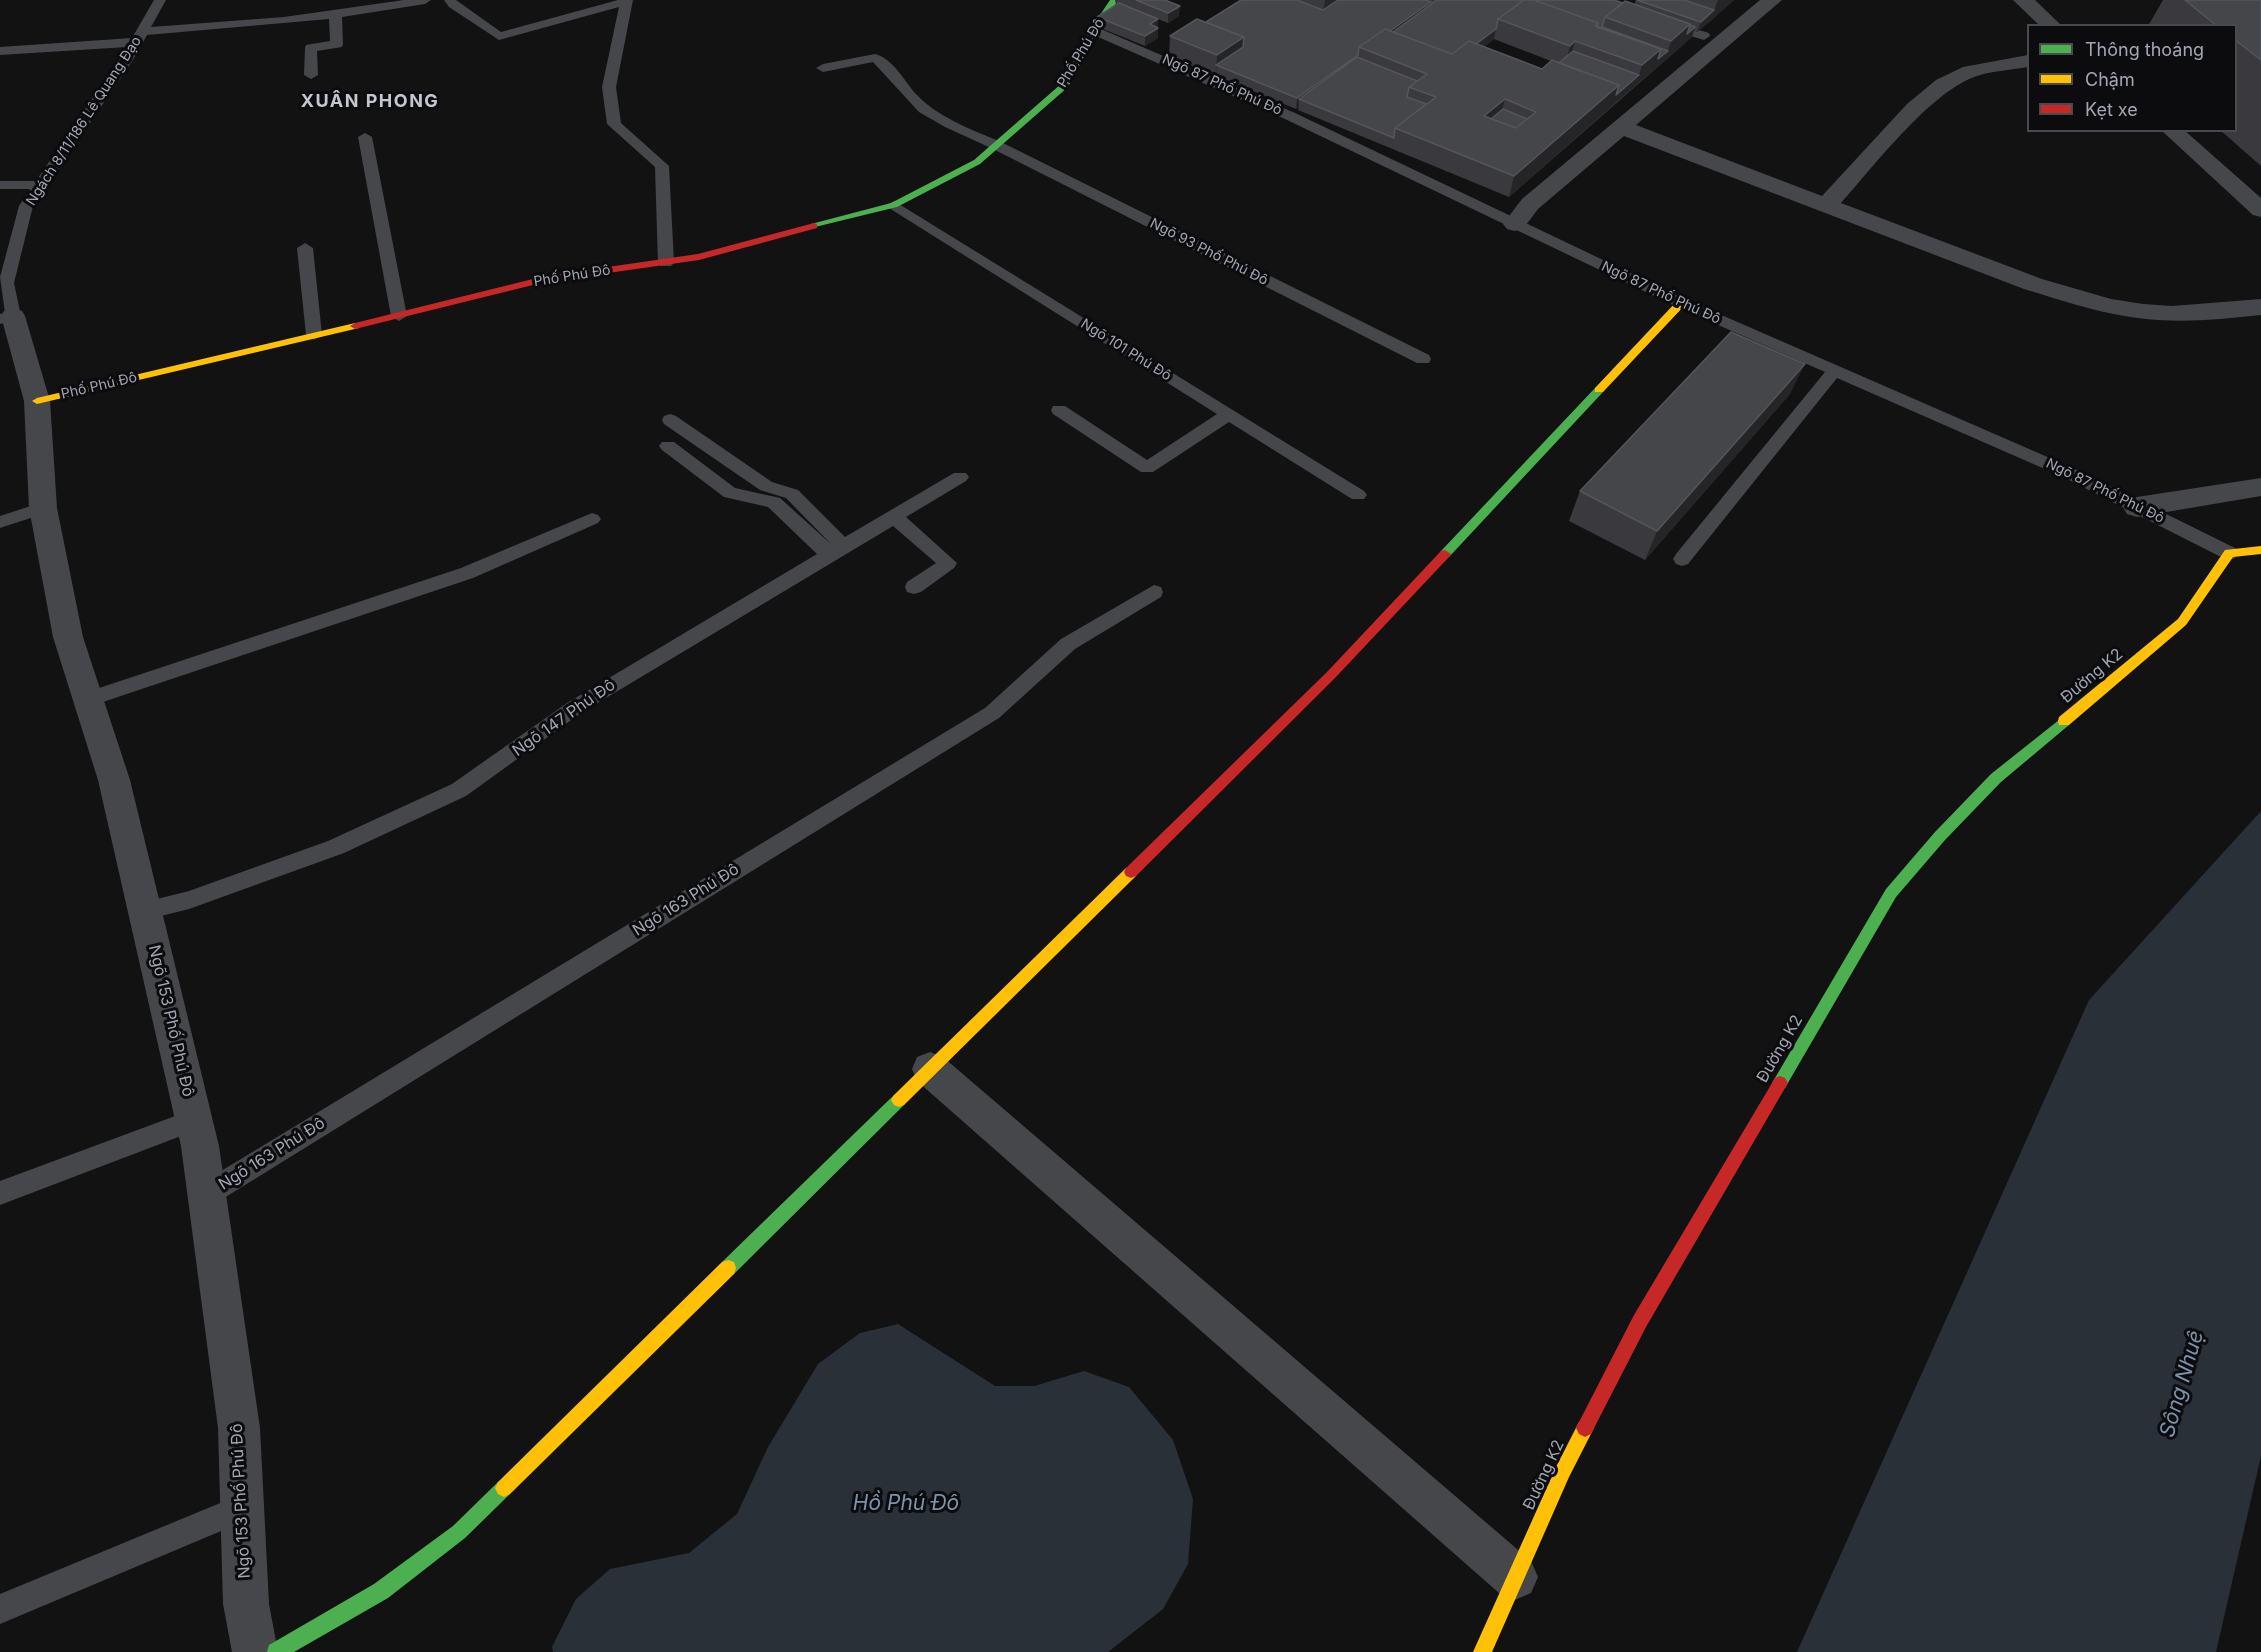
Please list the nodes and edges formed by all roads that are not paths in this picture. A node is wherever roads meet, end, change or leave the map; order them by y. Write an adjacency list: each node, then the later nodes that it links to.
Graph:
1 (160, 0): 13 (lane, Ngách 8/11/186 Lê Quang Đạo)
2 (425, 0): 8 (lane)
3 (450, 0): 7 (lane)
4 (1114, 0): 11 (street, Phố Phú Đô)
5 (1772, 0): 18 (street)
6 (2024, 0): 10 (street)
7 (626, 1): 30 (lane)
8 (335, 14): 13 (lane); 17 (lane)
9 (1651, 20): 12 (lane)
10 (2050, 24)
11 (1094, 30): 21 (street, Phố Phú Đô); 27 (lane, Ngõ 87 Phố Phú Đô)
12 (1704, 36)
13 (140, 37): 14 (lane); 23 (lane, Ngách 8/11/186 Lê Quang Đạo)
14 (0, 51)
15 (2027, 61): 25 (street)
16 (823, 68): 21 (lane, Ngõ 93 Phố Phú Đô)
17 (311, 75)
18 (1621, 127): 25 (street); 27 (street)
19 (2173, 132): 26 (street)
20 (365, 137): 33 (lane)
21 (996, 145): 24 (street, Phố Phú Đô); 36 (lane, Ngõ 93 Phố Phú Đô)
22 (0, 185): 23 (lane)
23 (40, 185): 29 (lane, Ngách 8/11/186 Lê Quang Đạo)
24 (894, 205): 30 (street, Phố Phú Đô); 40 (lane, Ngõ 101 Phú Đô)
25 (1826, 205): 32 (street)
26 (2261, 210)
27 (1515, 225): 31 (lane, Ngõ 87 Phố Phú Đô)
28 (305, 248): 35 (lane)
29 (7, 250): 34 (lane, Ngách 8/11/186 Lê Quang Đạo)
30 (666, 263): 33 (street, Phố Phú Đô)
31 (1681, 303): 37 (lane, Ngõ 87 Phố Phú Đô); 59 (street)
32 (2261, 307)
33 (399, 316): 35 (street, Phố Phú Đô)
34 (6, 317): 38 (street)
35 (314, 335): 38 (street, Phố Phú Đô)
36 (1423, 359)
37 (1835, 370): 46 (lane, Ngõ 87 Phố Phú Đô); 54 (lane)
38 (37, 400): 47 (street, Ngõ 153 Phố Phú Đô)
39 (1059, 410): 40 (lane)
40 (1228, 414): 45 (lane, Ngõ 101 Phú Đô)
41 (670, 420): 52 (lane)
42 (668, 446): 52 (lane)
43 (960, 477): 48 (lane, Ngõ 147 Phú Đô)
44 (2261, 487): 46 (street)
45 (1358, 495)
46 (2137, 507): 53 (lane, Ngõ 87 Phố Phú Đô)
47 (43, 508): 50 (lane); 57 (street, Ngõ 153 Phố Phú Đô)
48 (894, 517): 52 (lane, Ngõ 147 Phú Đô); 55 (lane)
49 (592, 519): 57 (lane)
50 (0, 522)
51 (2261, 550): 53 (street)
52 (837, 551): 58 (lane, Ngõ 147 Phú Đô)
53 (2229, 553): 64 (street, Đường K2)
54 (1682, 559)
55 (914, 587)
56 (1154, 591): 62 (lane, Ngõ 163 Phú Đô)
57 (88, 699): 58 (street, Ngõ 153 Phố Phú Đô)
58 (145, 911): 60 (street, Ngõ 153 Phố Phú Đô)
59 (930, 1069): 64 (street); 67 (street)
60 (194, 1120): 61 (lane); 62 (street, Ngõ 153 Phố Phú Đô)
61 (0, 1192)
62 (207, 1194): 63 (street, Ngõ 153 Phố Phú Đô)
63 (242, 1508): 65 (lane); 66 (street, Ngõ 153 Phố Phú Đô)
64 (1515, 1577): 68 (street, Đường K2)
65 (0, 1609)
66 (255, 1652)
67 (276, 1652)
68 (1482, 1652)

